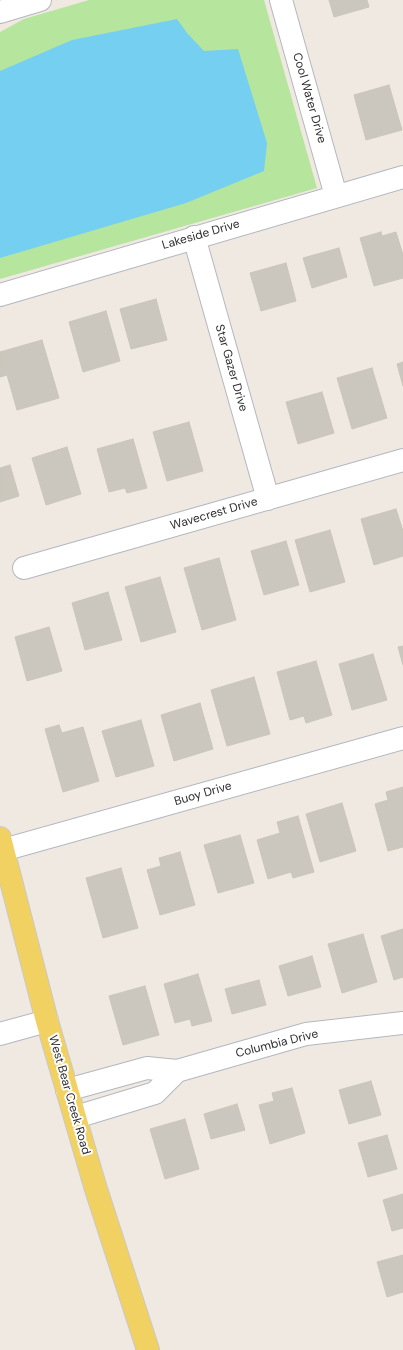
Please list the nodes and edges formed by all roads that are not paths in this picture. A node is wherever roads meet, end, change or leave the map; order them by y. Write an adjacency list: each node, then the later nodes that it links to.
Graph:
1 (40, 0): 3 (street)
2 (281, 0): 5 (street, Cool Water Drive)
3 (0, 12)
4 (403, 177): 5 (street, Lakeside Drive)
5 (336, 196): 6 (street, Lakeside Drive)
6 (194, 238): 7 (street, Lakeside Drive); 9 (street, Star Gazer Drive)
7 (0, 295)
8 (403, 460): 9 (street, Wavecrest Drive)
9 (268, 499): 10 (street, Wavecrest Drive)
10 (24, 568)
11 (403, 738): 12 (street, Buoy Drive)
12 (2, 844): 13 (main road, West Bear Creek Road)
13 (47, 1021): 15 (street); 17 (main road, West Bear Creek Road)
14 (403, 1023): 16 (street, Columbia Drive)
15 (0, 1034)
16 (177, 1071): 17 (street, Columbia Drive); 18 (street)
17 (67, 1090): 18 (main road, West Bear Creek Road)
18 (76, 1117): 19 (main road, West Bear Creek Road)
19 (148, 1350)

